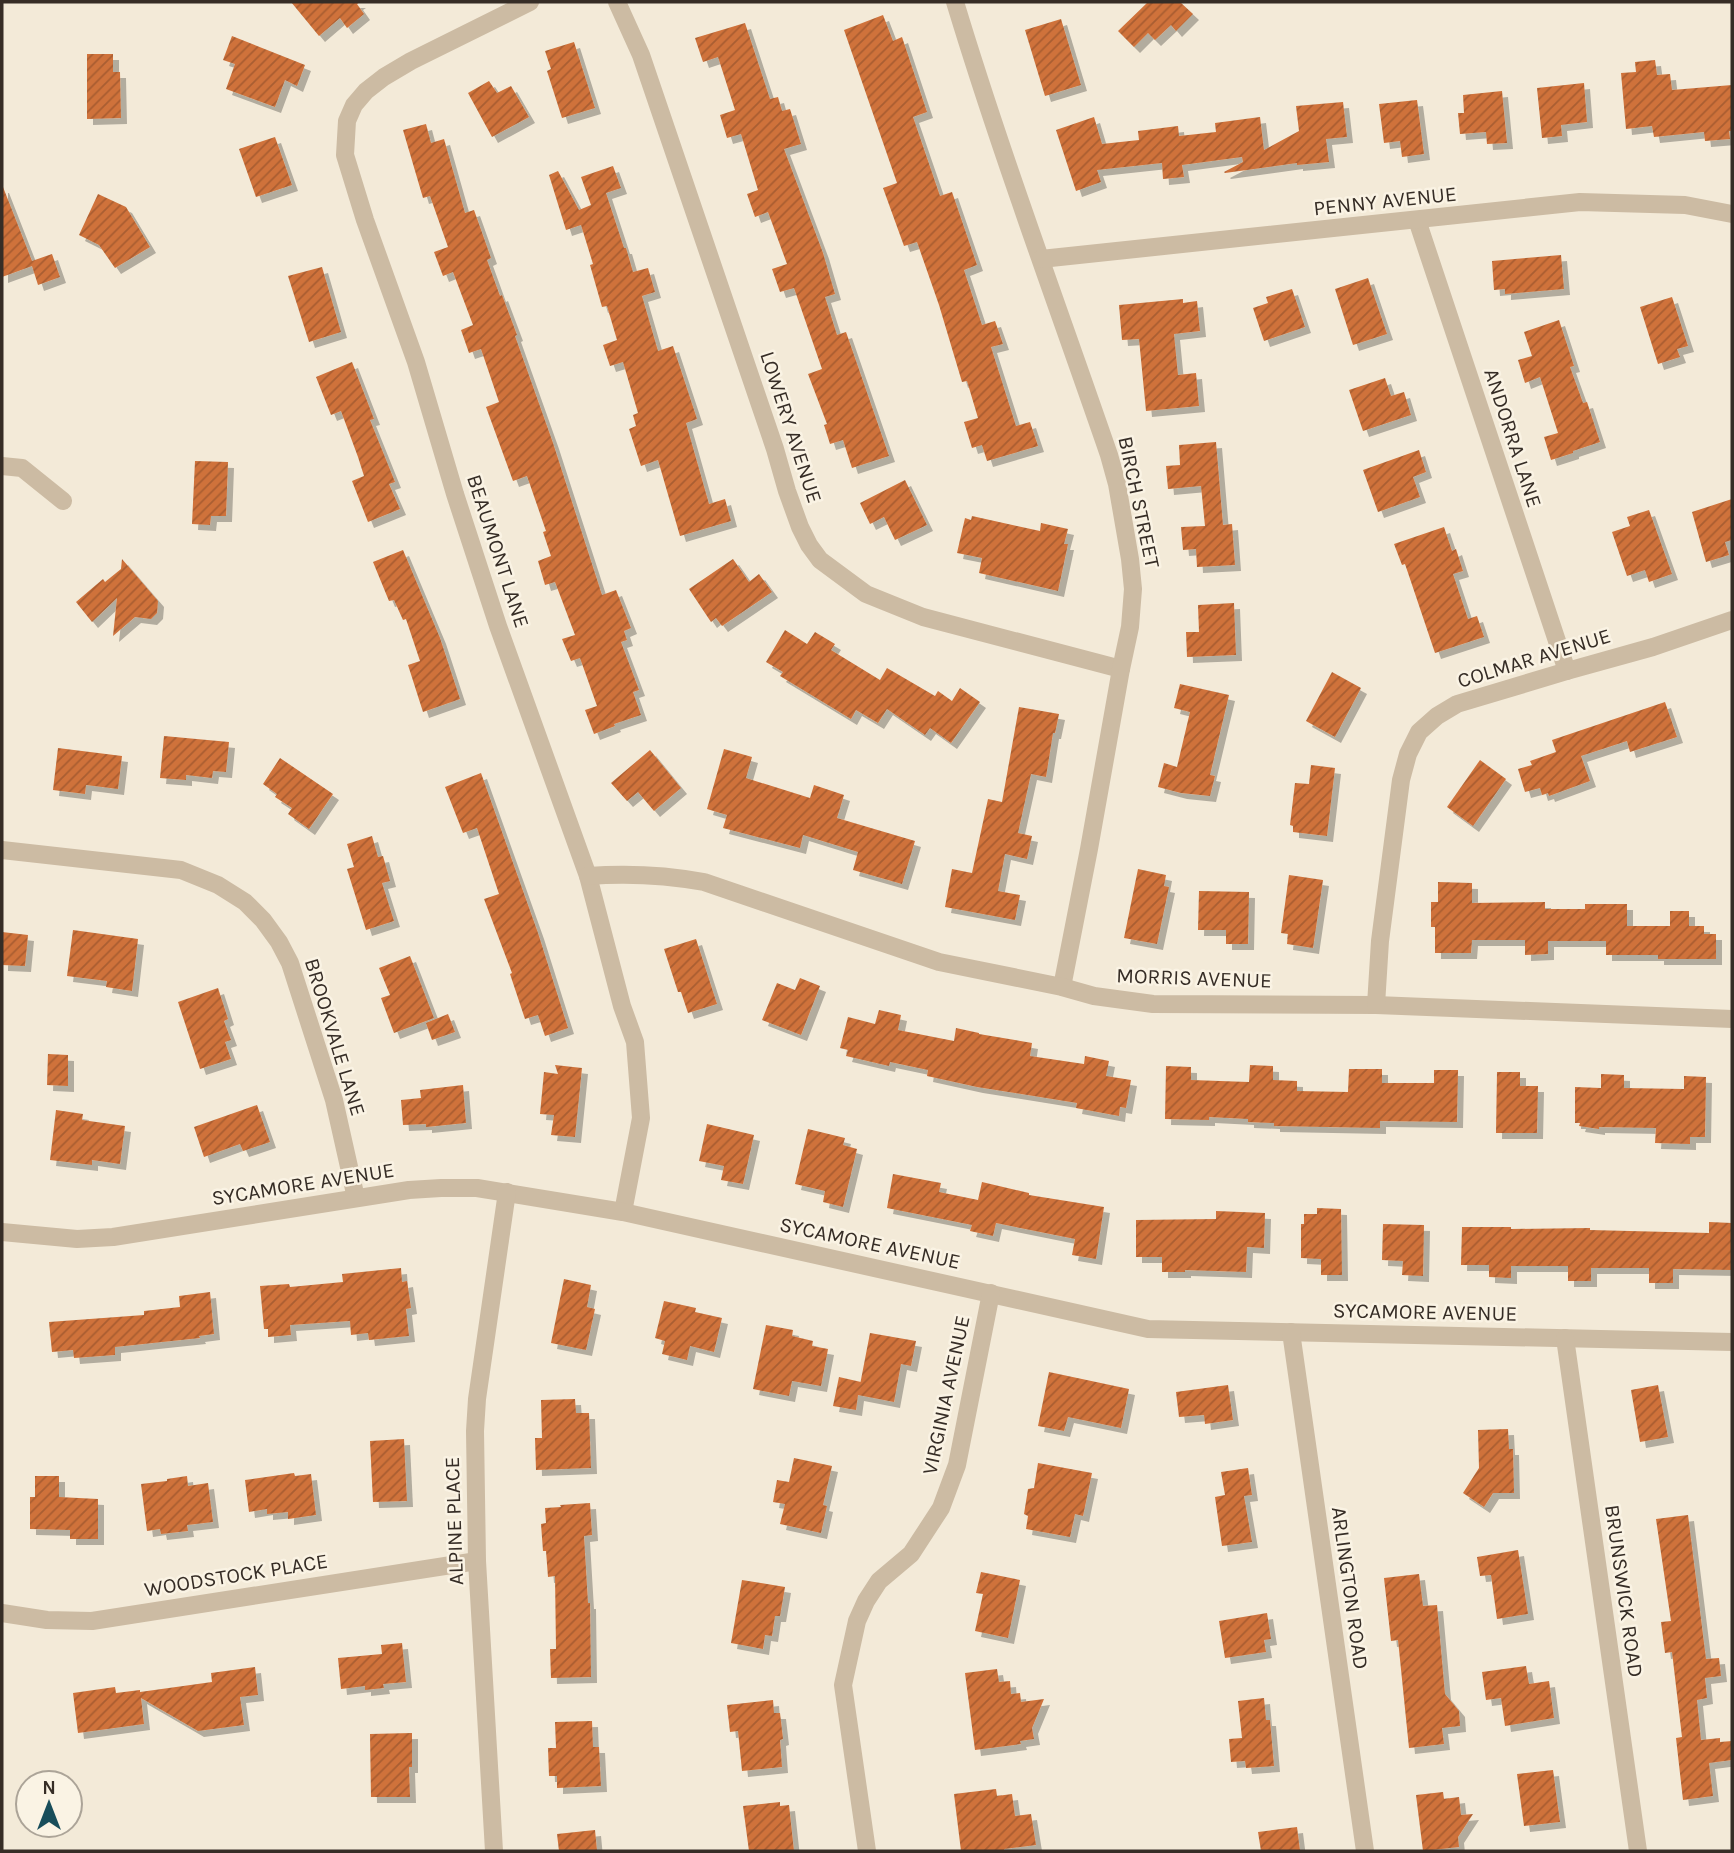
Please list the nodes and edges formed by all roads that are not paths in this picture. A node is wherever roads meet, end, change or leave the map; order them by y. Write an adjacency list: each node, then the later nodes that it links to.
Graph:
1 (530, 2): 13 (street, BEAUMONT LANE)
2 (617, 2): 10 (street, LOWERY AVENUE)
3 (955, 2): 6 (street, BIRCH STREET)
4 (1732, 214): 5 (street, PENNY AVENUE)
5 (1417, 220): 6 (street, PENNY AVENUE); 11 (street, ANDORRA LANE)
6 (1041, 259): 10 (street, BIRCH STREET)
7 (2, 466): 8 (street)
8 (63, 501)
9 (1732, 620): 11 (street, COLMAR AVENUE)
10 (1121, 669): 14 (street, BIRCH STREET)
11 (1567, 671): 15 (street, COLMAR AVENUE)
12 (2, 850): 18 (street, BROOKVALE LANE)
13 (588, 876): 14 (street, MORRIS AVENUE); 19 (street, BEAUMONT LANE)
14 (1062, 987): 15 (street, MORRIS AVENUE)
15 (1376, 1004): 16 (street, MORRIS AVENUE)
16 (1732, 1019)
17 (507, 1192): 18 (street, SYCAMORE AVENUE); 19 (street, SYCAMORE AVENUE); 25 (street, ALPINE PLACE)
18 (356, 1198): 20 (street, SYCAMORE AVENUE)
19 (623, 1212): 21 (street, SYCAMORE AVENUE)
20 (2, 1232)
21 (991, 1293): 22 (street, SYCAMORE AVENUE); 28 (street, VIRGINIA AVENUE)
22 (1291, 1332): 23 (street, SYCAMORE AVENUE); 29 (street, ARLINGTON ROAD)
23 (1565, 1338): 24 (street, SYCAMORE AVENUE); 30 (street, BRUNSWICK ROAD)
24 (1732, 1342)
25 (477, 1561): 26 (street, WOODSTOCK PLACE); 27 (street, ALPINE PLACE)
26 (2, 1613)
27 (494, 1851)
28 (867, 1851)
29 (1364, 1851)
30 (1638, 1851)

